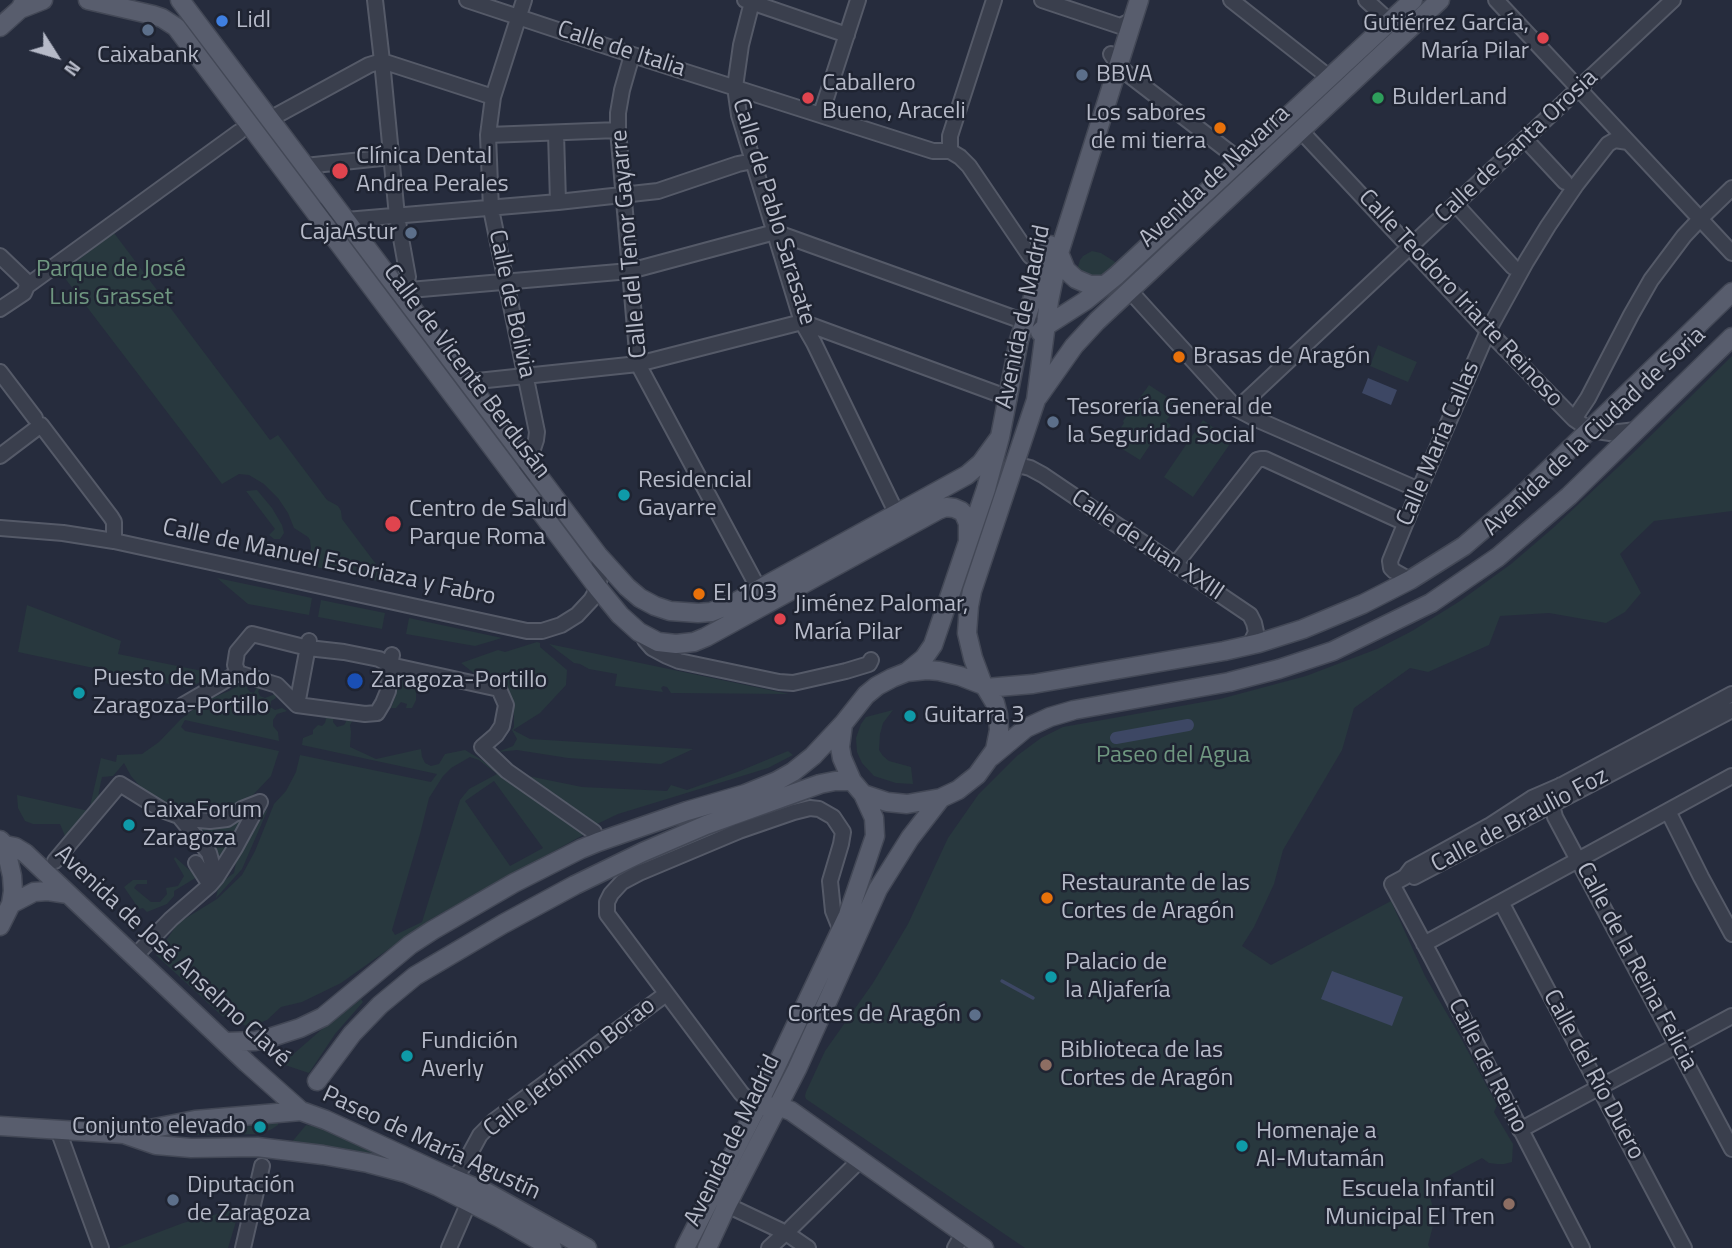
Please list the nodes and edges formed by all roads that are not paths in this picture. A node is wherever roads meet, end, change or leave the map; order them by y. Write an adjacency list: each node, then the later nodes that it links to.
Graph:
1 (43, 0): 19 (main road)
2 (95, 0): 51 (main road, Calle de Vicente Berdusán)
3 (180, 0): 33 (main road, Calle de Vicente Berdusán)
4 (375, 0): 27 (street)
5 (467, 0): 20 (street, Calle de Italia)
6 (524, 0): 20 (street, Calle de Bolivia)
7 (859, 0): 24 (street)
8 (994, 0): 41 (street)
9 (1042, 0): 22 (street)
10 (1128, 0): 22 (main road, Avenida de Madrid)
11 (1139, 0): 22 (main road, Avenida de Madrid)
12 (1231, 0): 28 (street)
13 (1366, 0): 21 (street)
14 (1413, 0): 21 (main road, Avenida de Navarra)
15 (1440, 0): 35 (main road, Avenida de Navarra)
16 (1496, 0): 30 (street)
17 (1673, 0): 30 (street, Calle de Santa Orosia)
18 (748, 1): 24 (street); 29 (street, Calle de Pablo Sarasate)
19 (22, 4): 23 (main road)
20 (519, 17): 25 (street, Calle de Italia); 31 (street, Calle de Bolivia)
21 (1390, 22): 28 (main road, Avenida de Navarra)
22 (1126, 23): 26 (main road, Avenida de Madrid)
23 (0, 27)
24 (847, 35): 32 (street)
25 (632, 55): 29 (street, Calle de Italia); 34 (street, Calle del Tenor Gayarre)
26 (1115, 60): 44 (street); 61 (main road, Avenida de Madrid)
27 (382, 61): 31 (street); 33 (street); 42 (street)
28 (1330, 78): 44 (main road, Avenida de Navarra)
29 (735, 88): 32 (street, Calle de Italia); 45 (street, Calle de Pablo Sarasate)
30 (1579, 88): 39 (street, Calle de Santa Orosia); 40 (street)
31 (493, 97): 38 (street, Calle de Bolivia)
32 (821, 114): 41 (street, Calle de Italia)
33 (270, 119): 46 (main road, Calle de Vicente Berdusán)
34 (618, 130): 37 (street); 49 (street, Calle del Tenor Gayarre)
35 (1301, 131): 43 (main road, Avenida de Navarra); 58 (street, Calle Teodoro Iriarte Reinoso)
36 (239, 132): 67 (street)
37 (556, 133): 38 (street); 50 (street)
38 (488, 135): 52 (street, Calle de Bolivia)
39 (1525, 139): 47 (street); 58 (street, Calle de Santa Orosia)
40 (1628, 142): 55 (street); 74 (street, Calle María Callas)
41 (950, 151): 61 (street)
42 (391, 157): 46 (street); 54 (street)
43 (1273, 157): 44 (street); 68 (main road, Avenida de Navarra)
44 (1242, 160): 66 (main road, Avenida de Navarra)
45 (753, 161): 49 (street); 57 (street, Calle de Pablo Sarasate)
46 (305, 166): 56 (main road, Calle de Vicente Berdusán)
47 (1565, 182)
48 (1732, 188): 55 (street)
49 (622, 194): 50 (street); 63 (street, Calle del Tenor Gayarre)
50 (558, 202): 52 (street)
51 (312, 206): 56 (street, Calle de Vicente Berdusán); 92 (main road, Calle de Vicente Berdusán)
52 (491, 209): 54 (street); 64 (street, Calle de Bolivia)
53 (1460, 209): 62 (street)
54 (397, 216): 56 (street); 65 (street)
55 (1700, 219): 59 (street); 84 (street)
56 (346, 220): 65 (main road, Calle de Vicente Berdusán)
57 (775, 232): 63 (street); 71 (street, Calle de Pablo Sarasate); 72 (street)
58 (1409, 247): 74 (street, Calle Teodoro Iriarte Reinoso); 83 (street, Calle de Santa Orosia)
59 (1732, 253)
60 (0, 256): 67 (street)
61 (1051, 258): 66 (main road); 72 (main road, Avenida de Madrid); 73 (main road, Avenida de Madrid)
62 (1513, 267)
63 (631, 271): 64 (street); 76 (street, Calle del Tenor Gayarre)
64 (506, 281): 65 (street); 79 (street, Calle de Bolivia)
65 (403, 284): 80 (main road, Calle de Vicente Berdusán)
66 (1105, 285): 73 (main road, Avenida de Navarra)
67 (27, 286): 70 (street)
68 (1129, 290): 82 (main road, Avenida de Navarra); 83 (street)
69 (1732, 292): 86 (main road, Avenida de la Ciudad de Soria)
70 (0, 309)
71 (802, 322): 76 (street); 81 (street); 94 (street, Calle de Pablo Sarasate)
72 (1026, 322): 73 (street); 77 (main road, Avenida de Madrid)
73 (1046, 326): 77 (main road, Avenida de Navarra); 82 (main road, Avenida de Madrid)
74 (1488, 331): 84 (street, Calle Teodoro Iriarte Reinoso); 93 (street, Calle María Callas)
75 (1732, 337): 87 (main road, Avenida de la Ciudad de Soria)
76 (638, 363): 79 (street); 104 (street, Calle del Tenor Gayarre)
77 (1014, 369): 81 (main road, Avenida de Madrid)
78 (0, 372): 85 (street)
79 (526, 376): 80 (street); 90 (street, Calle de Bolivia)
80 (468, 382): 90 (main road, Calle de Vicente Berdusán)
81 (1009, 398): 88 (main road, Avenida de Madrid)
82 (1036, 400): 91 (main road, Avenida de Madrid)
83 (1237, 408): 93 (street)
84 (1574, 419): 86 (street, Calle Teodoro Iriarte Reinoso)
85 (38, 422): 89 (street); 97 (street)
86 (1590, 430): 87 (street); 102 (main road, Avenida de la Ciudad de Soria)
87 (1636, 430): 120 (main road, Avenida de la Ciudad de Soria)
88 (1000, 437): 94 (main road); 98 (main road, Avenida de Madrid)
89 (0, 456)
90 (529, 462): 92 (street, Calle de Bolivia); 99 (main road, Calle de Vicente Berdusán)
91 (1014, 464): 101 (street, Calle de Juan XXIII); 113 (main road, Avenida de Madrid)
92 (521, 485): 103 (main road, Calle de Vicente Berdusán)
93 (1419, 490): 95 (street, Calle María Callas)
94 (895, 514): 100 (street); 104 (main road)
95 (1405, 523): 101 (street); 102 (street, Calle María Callas)
96 (0, 528): 97 (street, Calle de Manuel Escoriaza y Fabro)
97 (114, 541): 103 (street, Calle de Manuel Escoriaza y Fabro)
98 (968, 541): 100 (main road); 111 (main road, Avenida de Madrid)
99 (598, 555): 103 (street); 104 (main road, Calle de Vicente Berdusán)
100 (856, 555): 105 (main road)
101 (1175, 565): 107 (street, Calle de Juan XXIII)
102 (1410, 580): 107 (main road, Avenida de la Ciudad de Soria)
103 (598, 588): 108 (main road, Calle de Vicente Berdusán)
104 (761, 588): 105 (street)
105 (786, 593): 108 (main road)
106 (309, 644): 109 (street); 112 (street); 117 (street)
107 (1250, 645): 113 (main road, Avenida de la Ciudad de Soria)
108 (676, 652): 110 (street)
109 (391, 660): 117 (street); 128 (street)
110 (871, 660)
111 (907, 672): 113 (main road); 119 (main road)
112 (238, 673): 116 (street); 117 (street)
113 (984, 687): 120 (main road)
114 (1732, 694): 115 (street, Calle de Braulio Foz)
115 (1718, 701): 118 (street); 122 (street, Calle de Braulio Foz)
116 (183, 705)
117 (297, 705)
118 (1731, 711): 125 (street, Calle de Braulio Foz)
119 (843, 724): 123 (main road); 145 (main road)
120 (991, 757): 124 (main road)
121 (1732, 776): 126 (street)
122 (1562, 785): 125 (street); 134 (street, Calle de Braulio Foz)
123 (858, 788): 124 (main road); 139 (main road, Avenida de Madrid); 147 (main road)
124 (941, 798): 149 (main road, Avenida de Madrid)
125 (1551, 805): 130 (street, Calle de la Reina Felicia); 134 (street, Calle de Braulio Foz)
126 (1668, 811): 130 (street); 140 (street)
127 (179, 816): 131 (street); 133 (street); 133 (street)
128 (595, 835)
129 (3, 842): 135 (main road, Avenida de José Anselmo Clavé); 137 (main road, Avenida de José Anselmo Clavé)
130 (1578, 860): 136 (street); 146 (street, Calle de la Reina Felicia)
131 (55, 861)
132 (196, 863): 133 (street)
133 (213, 881): 142 (street)
134 (1399, 881): 141 (street, Calle del Reino)
135 (68, 894): 137 (main road); 142 (main road, Avenida de José Anselmo Clavé)
136 (1502, 902): 141 (street); 148 (street, Calle del Río Duero)
137 (11, 904): 138 (main road)
138 (0, 926)
139 (841, 931): 143 (street); 150 (main road, Avenida de Madrid)
140 (1732, 934)
141 (1424, 944): 154 (street, Calle del Reino)
142 (135, 956): 145 (main road, Avenida de José Anselmo Clavé)
143 (666, 994): 150 (street); 159 (street, Calle Jerónimo Borao)
144 (1732, 1016): 146 (street)
145 (226, 1042): 151 (main road, Avenida de José Anselmo Clavé)
146 (1678, 1046): 148 (street); 156 (street, Calle de la Reina Felicia)
147 (317, 1081)
148 (1599, 1087): 154 (street); 174 (street, Calle del Río Duero)
149 (778, 1106): 150 (main road); 157 (main road); 161 (main road, Avenida de Madrid)
150 (756, 1109): 168 (main road, Avenida de Madrid)
151 (301, 1111): 155 (main road, Paseo de María Agustín); 159 (main road, Paseo de María Agustín)
152 (0, 1126): 153 (main road, Paseo de María Agustín)
153 (58, 1130): 155 (main road, Paseo de María Agustín); 163 (street)
154 (1520, 1130): 173 (street, Calle del Reino)
155 (124, 1135): 160 (main road, Paseo de María Agustín)
156 (1732, 1149)
157 (859, 1161): 162 (main road); 170 (street)
158 (262, 1166): 164 (street)
159 (453, 1179): 167 (main road, Paseo de María Agustín)
160 (469, 1202): 165 (street); 166 (main road, Paseo de María Agustín)
161 (727, 1205): 169 (main road, Avenida de Madrid); 171 (street)
162 (959, 1240): 172 (main road)
163 (101, 1248)
164 (243, 1248)
165 (449, 1248)
166 (552, 1248)
167 (587, 1248)
168 (685, 1248)
169 (707, 1248)
170 (769, 1248)
171 (808, 1248)
172 (984, 1248)
173 (1582, 1248)
174 (1684, 1248)

